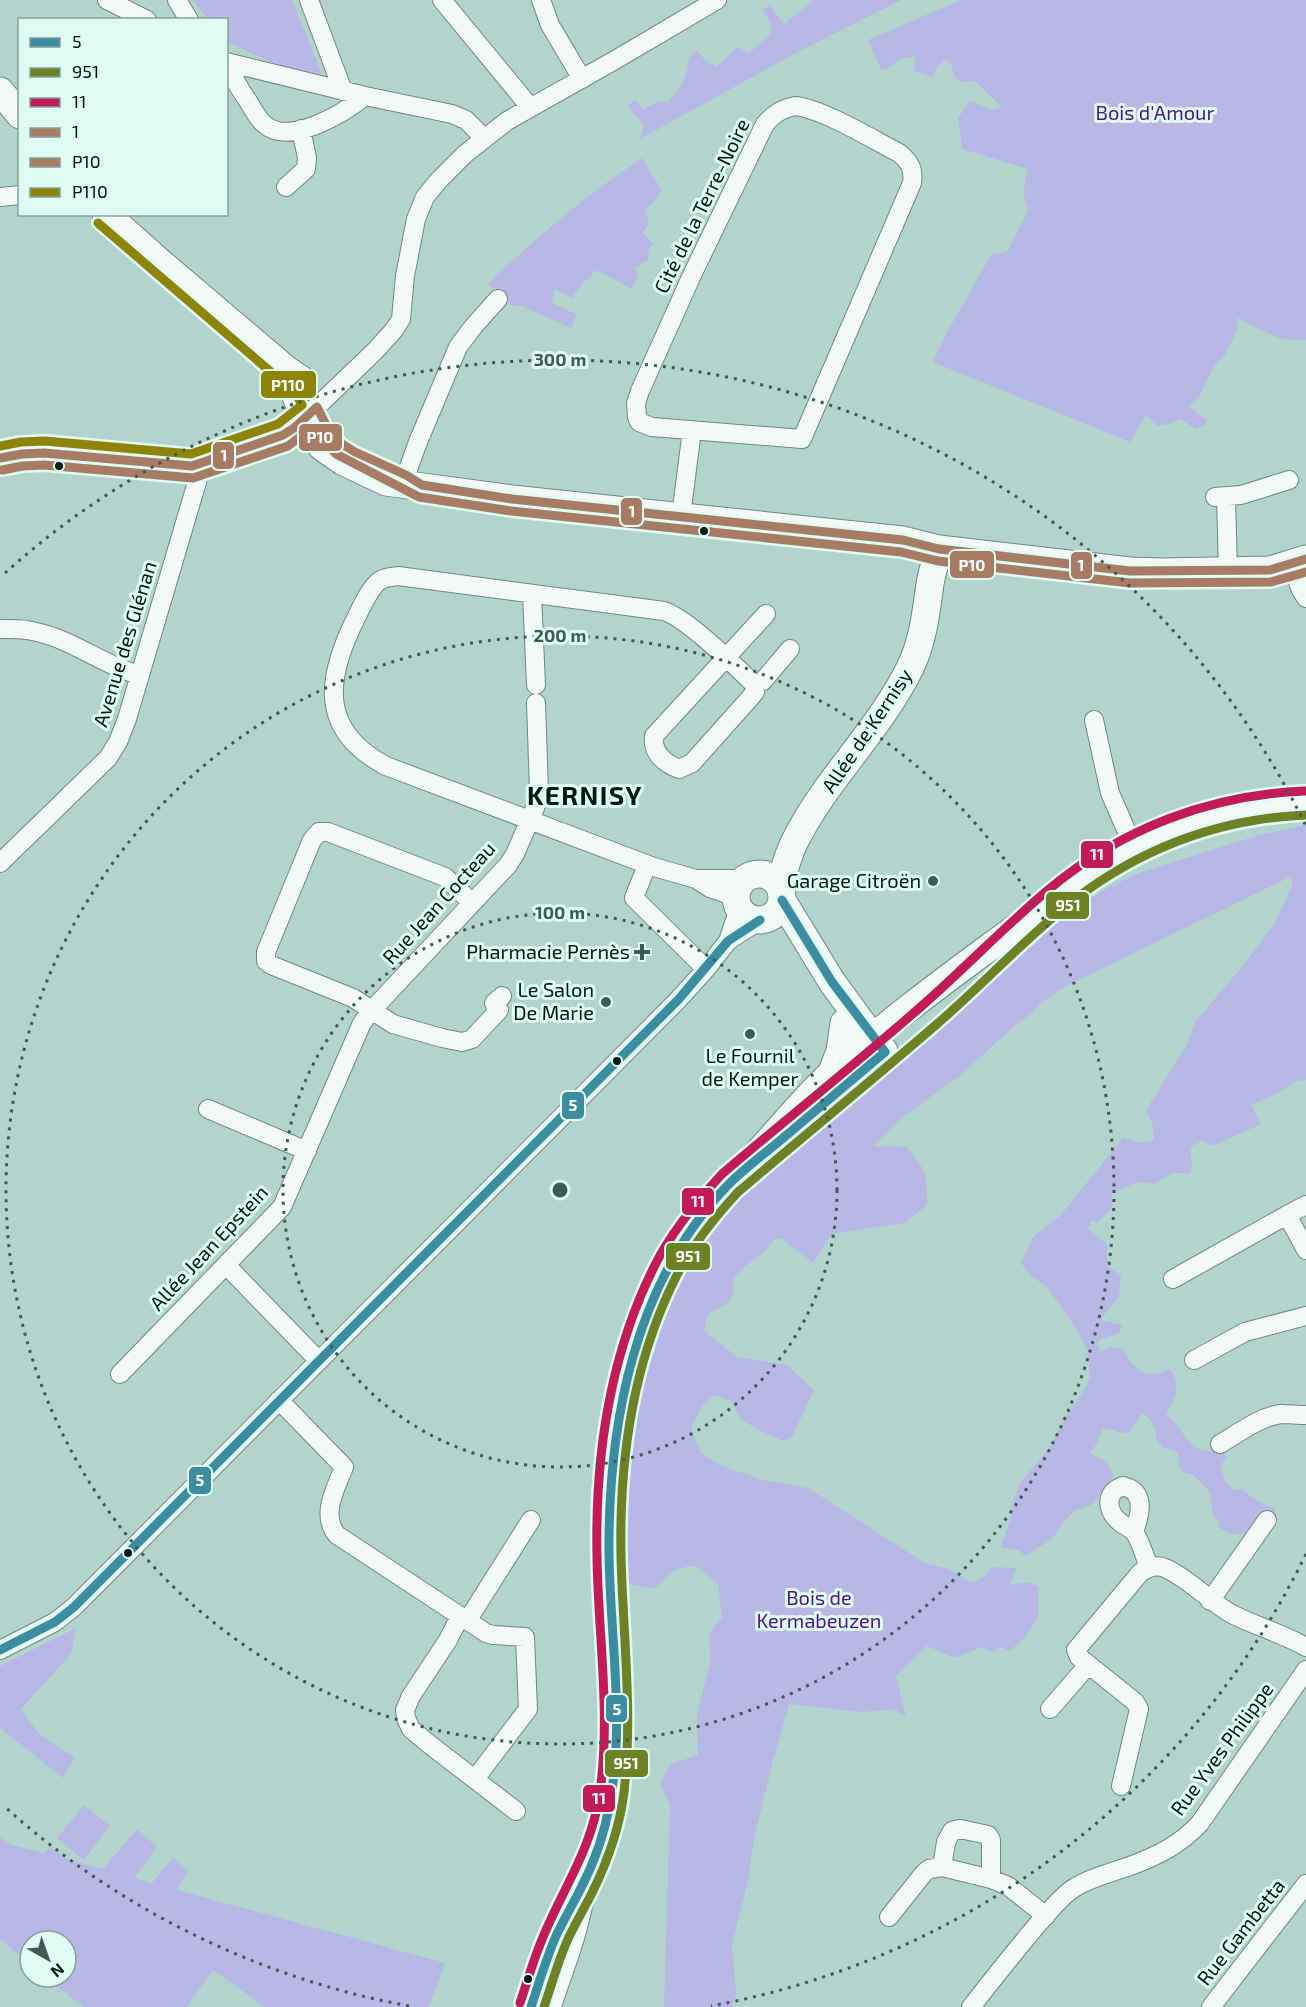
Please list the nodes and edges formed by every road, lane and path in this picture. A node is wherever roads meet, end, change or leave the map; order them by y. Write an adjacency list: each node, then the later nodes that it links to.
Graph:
1 (107, 0): 7 (street)
2 (177, 0): 8 (street)
3 (309, 0): 12 (street)
4 (442, 0): 14 (street)
5 (541, 0): 10 (street)
6 (717, 0): 10 (street)
7 (143, 18)
8 (188, 18)
9 (229, 63): 12 (street); 16 (street)
10 (582, 79): 14 (street)
11 (0, 91): 15 (street)
12 (343, 91): 13 (street)
13 (365, 96): 16 (street); 17 (street)
14 (530, 107): 17 (street)
15 (18, 113)
16 (301, 129): 18 (street)
17 (484, 138): 23 (street)
18 (286, 187)
19 (18, 195): 20 (street)
20 (0, 197)
21 (108, 216): 23 (street)
22 (498, 299): 27 (street)
23 (311, 413): 26 (street); 27 (street)
24 (692, 430): 24 (street, Cité de la Terre-Noire); 29 (street)
25 (0, 458): 26 (street)
26 (199, 465): 39 (street, Avenue des Glénan)
27 (414, 480): 29 (street)
28 (1290, 480): 32 (street)
29 (681, 516): 30 (street)
30 (939, 549): 32 (street); 47 (street, Allée de Kernisy)
31 (1299, 562): 32 (street); 34 (street)
32 (1228, 570)
33 (532, 594): 38 (street); 43 (street, Rue Jean Cocteau); 43 (street)
34 (1306, 598)
35 (766, 614): 38 (street)
36 (0, 629): 39 (street)
37 (790, 649): 40 (street)
38 (725, 657): 40 (street); 40 (street)
39 (139, 675): 45 (street, Avenue des Glénan)
40 (755, 685)
41 (1094, 720): 44 (street)
42 (1306, 803): 44 (street)
43 (530, 821): 47 (street); 49 (street, Rue Jean Cocteau)
44 (1134, 848): 48 (street)
45 (0, 863)
46 (643, 875): 50 (street)
47 (759, 898): 50 (street, Allée de Kernisy); 53 (street)
48 (1057, 898): 54 (street); 55 (street)
49 (472, 903): 52 (street, Rue Jean Cocteau); 52 (street)
50 (706, 969): 67 (street, Allée de Kernisy)
51 (502, 996): 52 (street)
52 (372, 1010): 58 (street, Allée Jean Epstein)
53 (847, 1014): 54 (street); 55 (street); 56 (street)
54 (900, 1017): 55 (street)
55 (870, 1052): 56 (street); 59 (street)
56 (832, 1072): 59 (street)
57 (208, 1109): 58 (street)
58 (307, 1151): 63 (street, Allée Jean Epstein)
59 (730, 1183): 88 (street)
60 (1306, 1205): 61 (street)
61 (1287, 1215): 62 (street); 64 (street)
62 (1306, 1250)
63 (227, 1266): 67 (street); 68 (street, Allée Jean Epstein)
64 (1173, 1279)
65 (1306, 1316): 66 (street)
66 (1194, 1360)
67 (319, 1361): 69 (street, Allée de Kernisy)
68 (120, 1374)
69 (279, 1400): 77 (street); 79 (street, Allée de Kernisy)
70 (1306, 1415): 71 (street)
71 (1220, 1444)
72 (531, 1520): 77 (street)
73 (1267, 1520): 76 (street)
74 (1134, 1532): 75 (street)
75 (1149, 1568): 76 (street); 80 (street)
76 (1210, 1601): 78 (street)
77 (464, 1619): 83 (street); 83 (street)
78 (1306, 1647)
79 (0, 1650)
80 (1088, 1665): 82 (street); 84 (street)
81 (1306, 1670): 90 (street, Rue Yves Philippe)
82 (1050, 1709)
83 (476, 1779): 85 (street)
84 (1121, 1786)
85 (516, 1811)
86 (942, 1867): 87 (street); 87 (street); 91 (street)
87 (992, 1879): 90 (street)
88 (585, 1882): 92 (street); 93 (street)
89 (1306, 1884): 95 (street, Rue Gambetta)
90 (1046, 1916): 94 (street, Rue Yves Philippe)
91 (889, 1917)
92 (531, 2007)
93 (547, 2007)
94 (971, 2007)
95 (1211, 2007)

